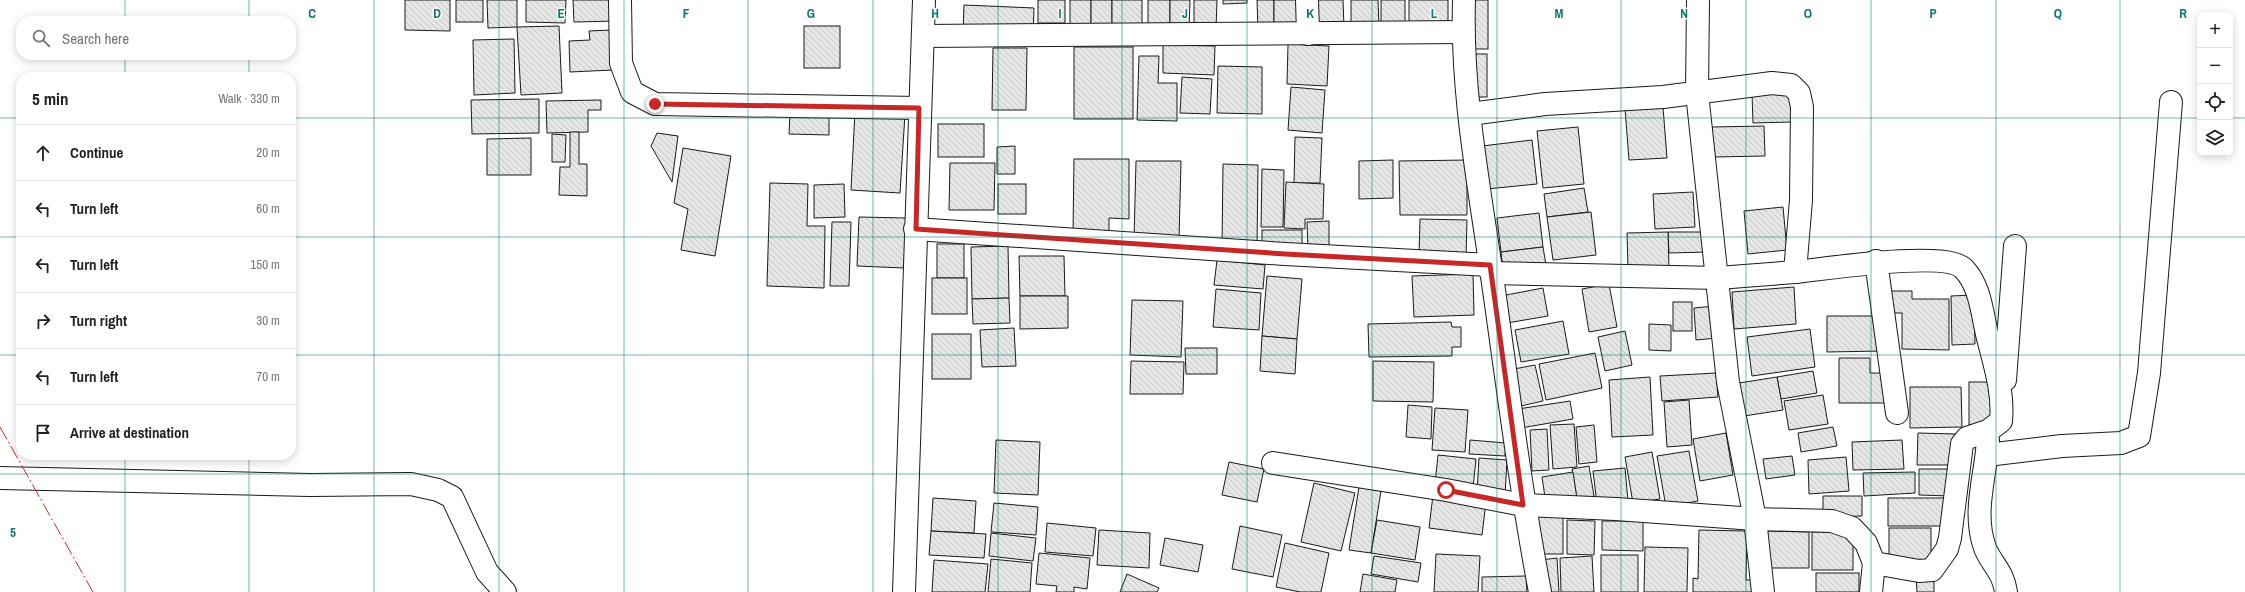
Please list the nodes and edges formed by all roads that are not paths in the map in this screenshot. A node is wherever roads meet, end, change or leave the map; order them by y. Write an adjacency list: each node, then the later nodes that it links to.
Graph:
1 (620, 0): 11 (street)
2 (924, 0): 8 (street)
3 (1307, 0): 7 (street)
4 (1464, 0): 6 (street)
5 (1698, 0): 9 (street)
6 (1463, 32): 7 (street); 12 (street)
7 (1308, 34): 8 (street)
8 (923, 36): 11 (street)
9 (1697, 94): 12 (street); 17 (street); 18 (street)
10 (2171, 102): 22 (street)
11 (919, 108): 13 (street)
12 (1470, 114): 16 (street)
13 (916, 229): 16 (street); 29 (street)
14 (2016, 246): 19 (street)
15 (1876, 261): 17 (street); 19 (street); 20 (street)
16 (1491, 269): 18 (street); 25 (street)
17 (1795, 272): 18 (street)
18 (1718, 278): 26 (street)
19 (2002, 408): 21 (street)
20 (1897, 413)
21 (1988, 432): 22 (street); 27 (street)
22 (1987, 455): 33 (street)
23 (1273, 463): 25 (street)
24 (0, 478): 28 (street)
25 (1523, 505): 26 (street); 30 (street)
26 (1755, 519): 27 (street); 31 (street)
27 (1874, 563): 32 (street)
28 (505, 592)
29 (904, 592)
30 (1540, 592)
31 (1763, 592)
32 (1871, 592)
33 (2006, 592)

